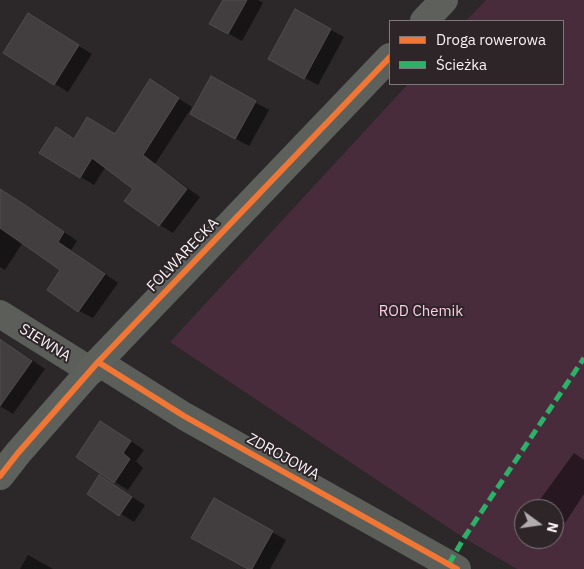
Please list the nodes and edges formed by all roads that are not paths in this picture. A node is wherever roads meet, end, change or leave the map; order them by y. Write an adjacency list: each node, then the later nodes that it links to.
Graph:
1 (444, 0): 2 (street)
2 (425, 20)
3 (389, 58): 5 (street, FOLWARECKA)
4 (0, 314): 5 (street, SIEWNA)
5 (95, 367): 6 (street, FOLWARECKA); 7 (street, ZDROJOWA)
6 (0, 476)
7 (457, 569)

